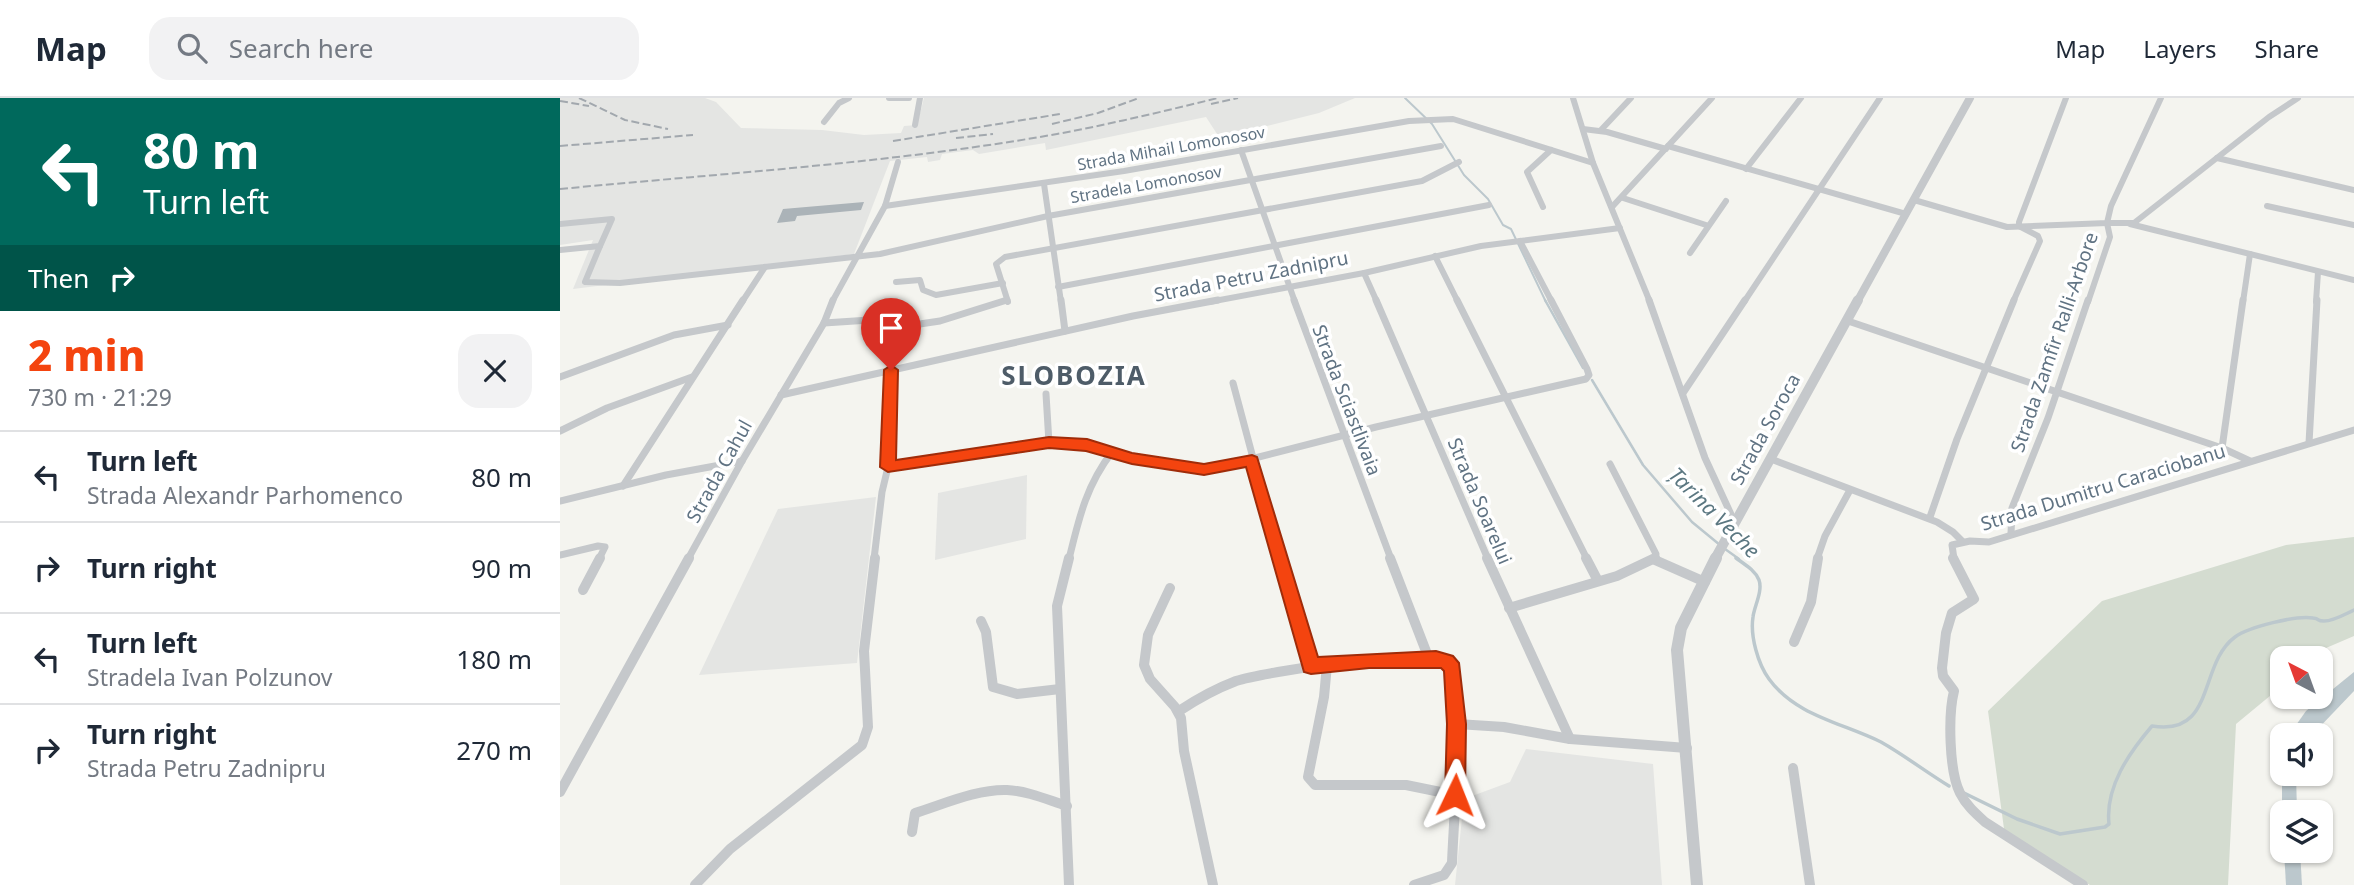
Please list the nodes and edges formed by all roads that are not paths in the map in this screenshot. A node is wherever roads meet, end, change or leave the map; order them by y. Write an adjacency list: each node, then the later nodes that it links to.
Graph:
1 (849, 98): 14 (street)
2 (889, 98): 3 (street)
3 (909, 98)
4 (920, 98): 15 (street)
5 (1573, 98): 16 (street)
6 (1631, 98): 17 (street)
7 (1712, 98): 19 (street)
8 (1801, 98): 26 (street)
9 (1880, 98): 29 (street)
10 (1970, 98): 32 (street, Strada Soroca)
11 (2066, 98): 47 (street)
12 (2161, 98): 42 (street)
13 (2298, 98): 22 (street)
14 (824, 122)
15 (915, 125)
16 (1583, 129): 17 (street); 25 (street)
17 (1601, 130): 19 (street)
18 (1441, 146): 27 (street, Stradela Lomonosov)
19 (1667, 148): 26 (street); 31 (street)
20 (1241, 150): 21 (street, Strada Mihail Lomonosov); 27 (street, Strada Sciastlivaia); 28 (street, Strada Mihail Lomonosov)
21 (1551, 150): 25 (street, Strada Mihail Lomonosov); 36 (street)
22 (2217, 158): 30 (street); 44 (street)
23 (898, 162): 35 (street, Strada Cahul)
24 (1460, 162): 39 (street)
25 (1593, 163): 38 (street)
26 (1746, 169): 29 (street)
27 (1250, 179): 39 (street, Strada Sciastlivaia); 41 (street, Stradela Lomonosov)
28 (1044, 184): 35 (street, Strada Mihail Lomonosov); 41 (street)
29 (1819, 188): 40 (street); 76 (street)
30 (2354, 190)
31 (1623, 198): 38 (street); 45 (street)
32 (1914, 200): 40 (street, Strada Soroca); 47 (street)
33 (1726, 201): 45 (street)
34 (1489, 205): 51 (street)
35 (885, 206): 57 (street, Strada Cahul)
36 (1543, 206)
37 (2267, 206): 46 (street)
38 (1612, 207): 48 (street)
39 (1262, 211): 51 (street, Strada Sciastlivaia); 52 (street)
40 (1906, 214): 66 (street, Strada Soroca)
41 (1048, 216): 52 (street); 57 (street, Stradela Lomonosov)
42 (2107, 223): 44 (street, Strada Zamfir Ralli-Arbore); 47 (street); 75 (street, Strada Zamfir Ralli-Arbore)
43 (560, 224): 50 (street)
44 (2130, 224): 55 (street, Strada Zamfir Ralli-Arbore)
45 (1706, 225): 54 (street)
46 (2354, 225)
47 (2019, 226): 70 (street)
48 (1620, 228): 49 (street, Strada Petru Zadnipru); 76 (street)
49 (1520, 241): 56 (street, Strada Petru Zadnipru); 79 (street)
50 (600, 246): 53 (street); 58 (street, Stradela Lomonosov)
51 (1275, 246): 64 (street); 65 (street, Strada Sciastlivaia)
52 (1052, 249): 63 (street); 64 (street)
53 (560, 250)
54 (1690, 253)
55 (2250, 254): 59 (street, Strada Zamfir Ralli-Arbore); 86 (street)
56 (1435, 256): 60 (street, Strada Petru Zadnipru); 79 (street)
57 (858, 257): 58 (street, Stradela Lomonosov); 67 (street, Strada Cahul)
58 (765, 267): 68 (street)
59 (2318, 272): 61 (street, Strada Zamfir Ralli-Arbore); 85 (street)
60 (1364, 273): 65 (street, Strada Petru Zadnipru); 80 (street, Strada Soarelui)
61 (2354, 280)
62 (896, 282): 63 (street)
63 (1003, 283): 67 (street)
64 (1058, 287): 69 (street)
65 (1289, 288): 69 (street, Strada Petru Zadnipru); 83 (street, Strada Sciastlivaia)
66 (1848, 321): 70 (street); 88 (street, Strada Soroca)
67 (824, 323): 78 (street, Strada Cahul)
68 (727, 325): 72 (street); 73 (street)
69 (1065, 331): 71 (street, Strada Petru Zadnipru)
70 (1988, 368): 75 (street); 97 (street)
71 (891, 370): 78 (street, Strada Petru Zadnipru); 93 (street)
72 (560, 377)
73 (692, 377): 82 (street); 94 (street)
74 (1233, 383): 90 (street)
75 (2056, 391): 86 (street); 99 (street, Strada Zamfir Ralli-Arbore)
76 (1683, 393): 98 (street)
77 (1046, 394): 84 (street)
78 (781, 395): 89 (street, Strada Cahul)
79 (1505, 396): 80 (street); 103 (street)
80 (1426, 415): 83 (street); 107 (street, Strada Soarelui)
81 (2354, 430): 85 (street, Strada Dumitru Caraciobanu)
82 (560, 431)
83 (1345, 434): 90 (street); 110 (street, Strada Sciastlivaia)
84 (1049, 443): 87 (street); 93 (street)
85 (2309, 443): 91 (street, Strada Dumitru Caraciobanu)
86 (2222, 448): 91 (street)
87 (1112, 452): 90 (street); 113 (street)
88 (1770, 459): 95 (street); 98 (street, Strada Soroca)
89 (742, 461): 94 (street); 119 (street, Strada Cahul)
90 (1252, 461): 112 (street)
91 (2250, 461): 99 (street, Strada Dumitru Caraciobanu)
92 (1610, 464): 102 (street)
93 (888, 467): 123 (street)
94 (623, 486): 96 (street)
95 (1850, 490): 97 (street); 109 (street)
96 (560, 501)
97 (1930, 517): 100 (street)
98 (1735, 523): 104 (street, Strada Soroca)
99 (2011, 534): 100 (street, Strada Dumitru Caraciobanu)
100 (1962, 541): 129 (street, Strada Dumitru Caraciobanu)
101 (560, 555): 106 (street)
102 (1656, 560): 103 (street); 104 (street)
103 (1598, 581): 107 (street)
104 (1704, 582): 117 (street, Strada Soroca)
105 (1170, 588): 114 (street)
106 (583, 590)
107 (1509, 608): 116 (street, Strada Soarelui)
108 (981, 621): 113 (street)
109 (1794, 642)
110 (1430, 659): 111 (street); 115 (street)
111 (1327, 665): 112 (street); 120 (street)
112 (1311, 666): 114 (street)
113 (1060, 689): 121 (street)
114 (1179, 711): 125 (street)
115 (1457, 724): 116 (street); 120 (street)
116 (1570, 739): 117 (street)
117 (1688, 748): 127 (street, Strada Soroca)
118 (1793, 768): 128 (street)
119 (560, 792)
120 (1455, 795): 126 (street)
121 (1067, 806): 122 (street); 124 (street)
122 (912, 832)
123 (695, 885)
124 (1069, 885)
125 (1213, 885)
126 (1414, 885)
127 (1698, 885)
128 (1810, 885)
129 (2083, 885)

